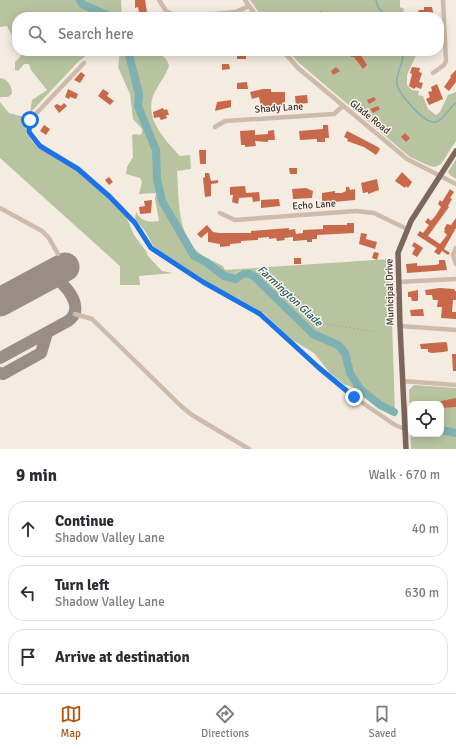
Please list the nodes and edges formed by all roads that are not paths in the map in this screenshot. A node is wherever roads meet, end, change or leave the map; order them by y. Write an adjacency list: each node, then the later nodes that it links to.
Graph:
1 (159, 0): 5 (street)
2 (245, 0): 4 (street)
3 (443, 0): 8 (street)
4 (249, 6): 6 (street); 7 (street)
5 (168, 12)
6 (236, 12)
7 (254, 12)
8 (444, 12)
9 (444, 20): 12 (street)
10 (287, 56): 13 (street, Glade Road)
11 (84, 63): 31 (street)
12 (433, 73)
13 (343, 106): 14 (street, Shady Lane); 16 (street, Glade Road)
14 (215, 127)
15 (456, 151): 16 (main road, Municipal Drive)
16 (439, 176): 17 (street, Glade Road); 20 (main road, Municipal Drive)
17 (456, 184)
18 (0, 208): 22 (street)
19 (220, 213): 20 (street, Echo Lane)
20 (407, 229): 25 (main road, Municipal Drive)
21 (456, 248): 23 (street)
22 (58, 254)
23 (456, 264)
24 (456, 279): 25 (street)
25 (398, 282): 27 (main road, Municipal Drive)
26 (75, 314): 32 (street)
27 (400, 326): 28 (street); 29 (main road, Municipal Drive)
28 (456, 330)
29 (402, 381): 30 (street); 31 (main road, Municipal Drive)
30 (456, 385)
31 (405, 429): 33 (main road, Municipal Drive)
32 (249, 449)
33 (406, 449)

